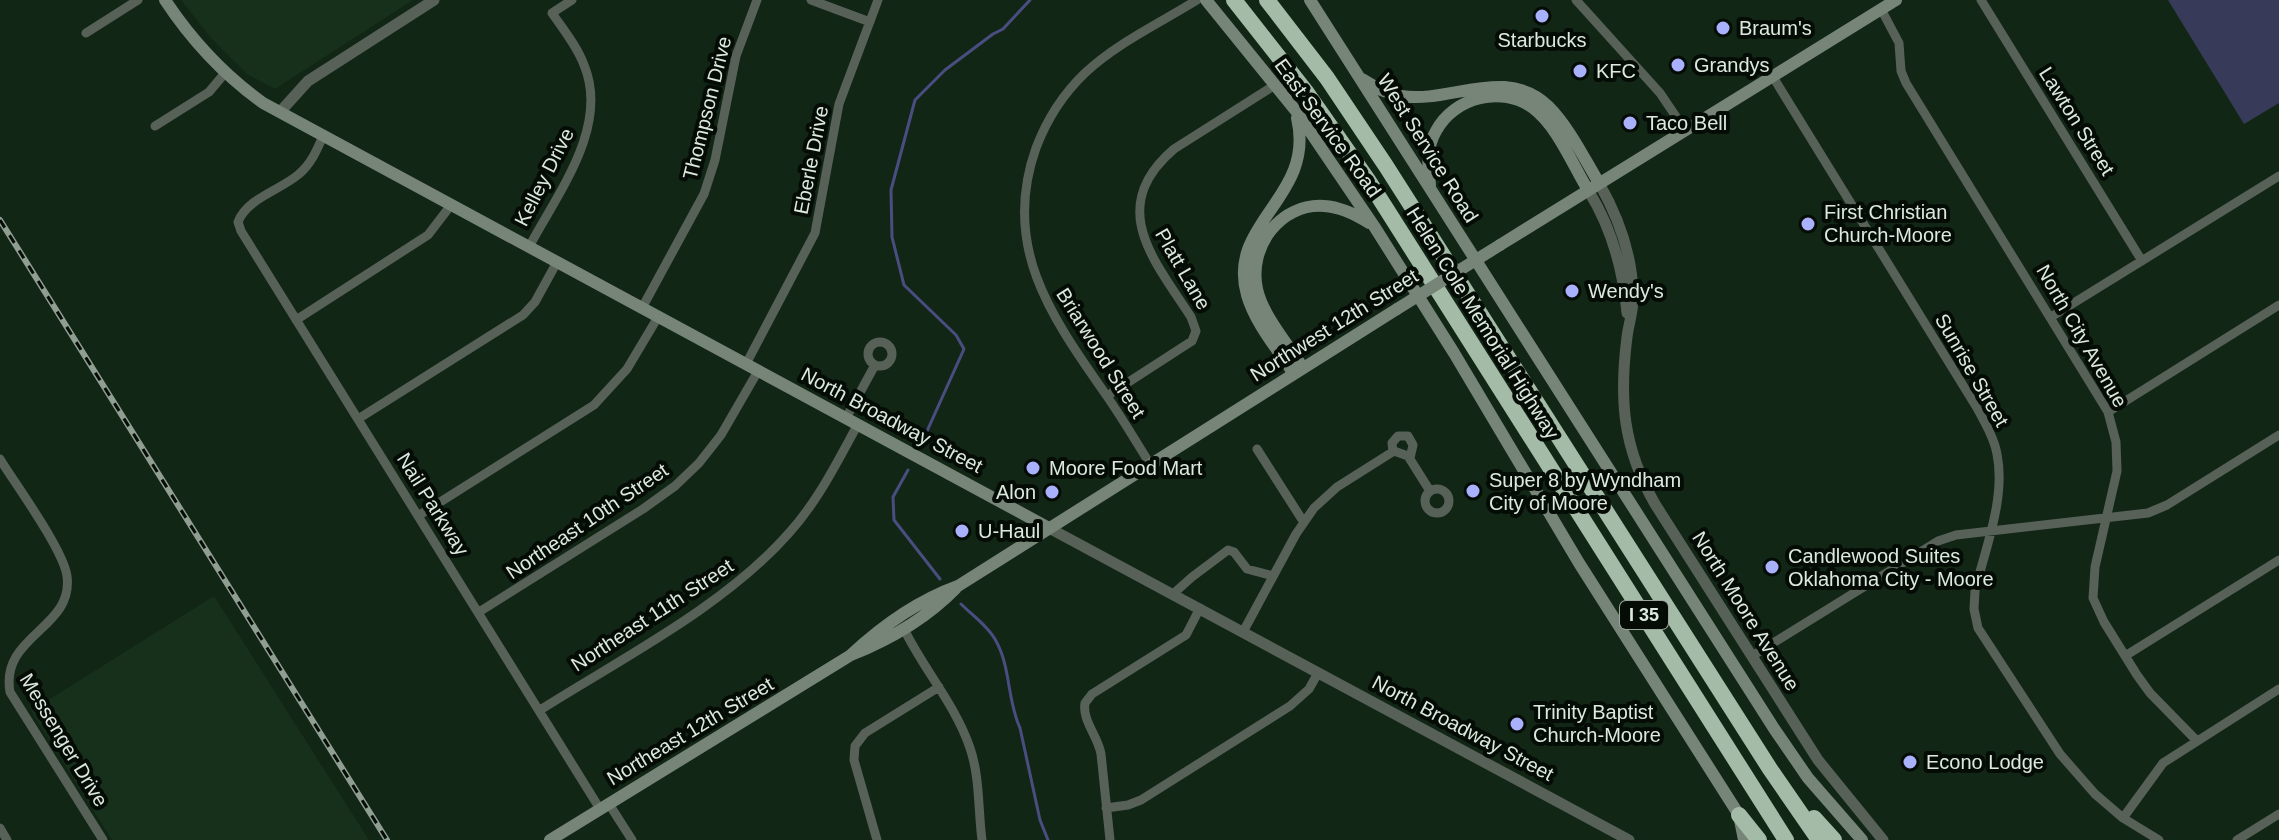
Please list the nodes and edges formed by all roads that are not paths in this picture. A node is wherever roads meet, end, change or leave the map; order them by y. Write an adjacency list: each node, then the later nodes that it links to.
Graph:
1 (138, 0): 18 (street)
2 (165, 0): 19 (main road, North Broadway Street)
3 (434, 0): 24 (street)
4 (572, 0): 33 (street, Kelley Drive)
5 (757, 0): 37 (street, Thompson Drive)
6 (811, 0): 17 (street)
7 (878, 0): 17 (street, Eberle Drive)
8 (1197, 0): 45 (street, Briarwood Street)
9 (1206, 0): 22 (main road, East Service Road)
10 (1234, 0): 94 (highway, Helen Cole Memorial Highway / I 35)
11 (1267, 0): 78 (highway, Helen Cole Memorial Highway / I 35)
12 (1310, 0): 21 (main road)
13 (1576, 0): 26 (street)
14 (1896, 0): 16 (main road, Northwest 12th Street)
15 (1981, 0): 34 (street, Lawton Street)
16 (1878, 5): 20 (main road, Northwest 12th Street); 39 (street, North City Avenue)
17 (870, 22): 41 (street, Eberle Drive)
18 (86, 33)
19 (225, 73): 24 (main road, North Broadway Street); 25 (street)
20 (1773, 77): 26 (main road, Northwest 12th Street); 60 (street, Sunrise Street)
21 (1360, 78): 29 (main road); 30 (main road, West Service Road)
22 (1275, 85): 23 (main road, East Service Road); 45 (street, Platt Lane)
23 (1296, 111): 32 (main road, East Service Road); 44 (main road)
24 (280, 112): 27 (main road, North Broadway Street)
25 (155, 126)
26 (1685, 130): 29 (main road, Northwest 12th Street)
27 (323, 136): 31 (main road, North Broadway Street); 40 (street, Nail Parkway)
28 (2279, 176): 34 (street)
29 (1594, 186): 30 (main road); 44 (main road, Northwest 12th Street, bridge); 71 (street, North Moore Avenue)
30 (1430, 188): 97 (main road, West Service Road)
31 (451, 205): 33 (main road, North Broadway Street); 40 (street)
32 (1374, 226): 44 (main road); 82 (main road, East Service Road)
33 (529, 247): 35 (main road, North Broadway Street)
34 (2142, 261): 39 (street)
35 (557, 262): 37 (main road, North Broadway Street); 47 (street)
36 (2279, 305): 46 (street)
37 (642, 308): 38 (main road, North Broadway Street)
38 (658, 317): 41 (main road, North Broadway Street); 56 (street)
39 (2051, 317): 46 (street, North City Avenue)
40 (296, 320): 47 (street, Nail Parkway)
41 (746, 364): 43 (main road, North Broadway Street)
42 (875, 365): 48 (street, Northeast 11th Street)
43 (758, 371): 48 (main road, North Broadway Street); 66 (street, Northeast 10th Street)
44 (1299, 371): 54 (main road, Northwest 12th Street)
45 (1107, 396): 54 (street, Briarwood Street)
46 (2108, 412): 57 (street, North City Avenue)
47 (358, 419): 56 (street, Nail Parkway)
48 (852, 421): 59 (main road, North Broadway Street); 76 (street, Northeast 11th Street)
49 (2279, 435): 57 (street)
50 (1257, 449): 58 (street)
51 (1393, 452): 52 (street); 52 (street); 58 (street)
52 (1410, 458): 55 (street)
53 (0, 459): 86 (street, Messenger Drive)
54 (1150, 464): 59 (main road, Northwest 12th Street)
55 (1430, 491)
56 (418, 516): 66 (street, Nail Parkway)
57 (2106, 519): 60 (street); 72 (street, North City Avenue)
58 (1303, 521): 62 (street)
59 (1049, 528): 63 (main road, Northwest 12th Street); 64 (street, North Broadway Street)
60 (1989, 531): 71 (street); 83 (street, Sunrise Street)
61 (2279, 560): 72 (street)
62 (1273, 576): 64 (street); 69 (street)
63 (958, 586): 67 (main road, Northeast 12th Street); 68 (main road, Northeast 12th Street)
64 (1173, 594): 65 (street, North Broadway Street)
65 (1200, 608): 69 (street, North Broadway Street); 80 (street)
66 (479, 612): 76 (street, Nail Parkway)
67 (894, 620): 68 (main road); 70 (main road, Northeast 12th Street)
68 (904, 629): 70 (main road, Northeast 12th Street); 74 (street)
69 (1243, 632): 73 (street, North Broadway Street)
70 (851, 655): 79 (main road, Northeast 12th Street)
71 (1752, 656): 98 (street, North Moore Avenue)
72 (2125, 656): 77 (street, North City Avenue)
73 (1318, 673): 80 (street); 92 (street, North Broadway Street)
74 (939, 687): 89 (street); 90 (street)
75 (2279, 689): 77 (street)
76 (540, 710): 79 (street, Nail Parkway)
77 (2196, 740): 83 (street)
78 (1770, 769): 95 (highway, Helen Cole Memorial Highway / I 35); 96 (highway)
79 (605, 806): 87 (main road, Northeast 12th Street); 88 (street, Nail Parkway)
80 (1106, 808): 91 (street)
81 (2279, 814): 100 (street)
82 (1739, 815): 93 (highway)
83 (2123, 818): 99 (street, Sunrise Street)
84 (0, 828): 85 (street)
85 (7, 840)
86 (103, 840)
87 (550, 840)
88 (632, 840)
89 (877, 840)
90 (982, 840)
91 (1110, 840)
92 (1629, 840)
93 (1748, 840)
94 (1786, 840)
95 (1819, 840)
96 (1834, 840)
97 (1862, 840)
98 (1883, 840)
99 (2159, 840)
100 (2237, 840)

